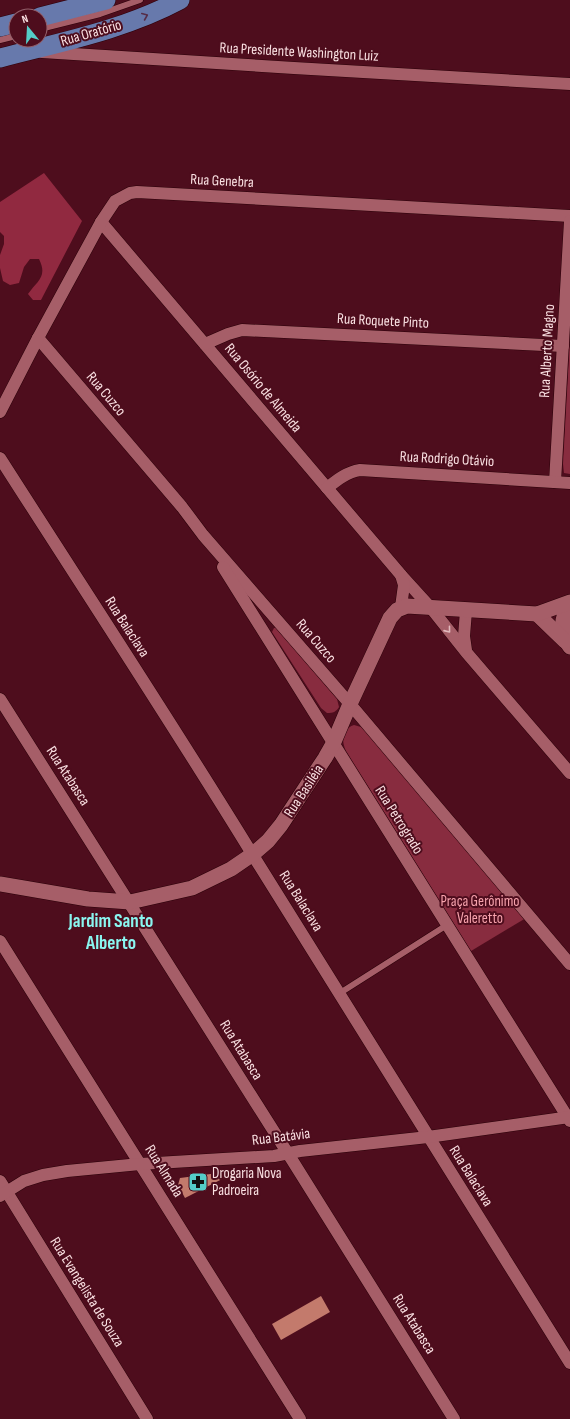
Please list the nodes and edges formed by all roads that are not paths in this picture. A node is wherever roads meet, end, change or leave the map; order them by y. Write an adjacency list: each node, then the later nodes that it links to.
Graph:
1 (106, 0): 4 (main road, Rua Oratório)
2 (140, 0): 5 (lane)
3 (180, 0): 6 (main road, Rua Oratório, one-way to 3)
4 (48, 15)
5 (48, 27)
6 (27, 51): 7 (main road, Rua Oratório); 8 (street, Rua Presidente Washington Luiz)
7 (0, 58)
8 (570, 84)
9 (570, 216): 11 (street, Rua Genebra)
10 (570, 221): 14 (street, Rua Alberto Magno)
11 (101, 222): 12 (street, Rua Genebra); 13 (street, Rua Osório de Almeida)
12 (38, 338): 15 (street, Rua Genebra); 20 (street, Rua Cuzco)
13 (205, 344): 14 (street, Rua Roquete Pinto); 19 (street, Rua Osório de Almeida)
14 (563, 346): 17 (street, Rua Alberto Magno)
15 (0, 412)
16 (0, 458): 34 (street, Rua Balaclava)
17 (555, 482): 18 (street, Rua Rodrigo Otávio); 19 (street, Rua Rodrigo Otávio)
18 (570, 483)
19 (327, 488): 21 (street, Rua Osório de Almeida)
20 (203, 535): 31 (street, Rua Cuzco); 32 (street, Rua Petrogrado)
21 (401, 575): 24 (street); 25 (street, Rua Osório de Almeida)
22 (570, 602): 27 (street)
23 (570, 605): 28 (street)
24 (401, 607): 25 (street); 31 (street, Rua Basiléia)
25 (431, 608): 26 (street); 29 (street, Rua Osório de Almeida, one-way to 29)
26 (466, 611): 27 (street); 29 (street)
27 (538, 614): 28 (street)
28 (569, 645)
29 (466, 652): 33 (street, Rua Osório de Almeida)
30 (0, 699): 36 (street, Rua Atabasca)
31 (350, 704): 32 (street, Rua Basiléia); 39 (street, Rua Cuzco)
32 (333, 744): 34 (street, Rua Basiléia); 37 (street, Rua Petrogrado)
33 (570, 773)
34 (253, 854): 36 (street, Rua Basiléia); 40 (street, Rua Balaclava)
35 (0, 884): 36 (street, Rua Basiléia)
36 (130, 902): 43 (street, Rua Atabasca)
37 (447, 925): 40 (lane); 41 (street, Rua Petrogrado)
38 (0, 941): 44 (street, Rua Almada)
39 (570, 964)
40 (340, 993): 42 (street, Rua Balaclava)
41 (569, 1119): 42 (street, Rua Batávia)
42 (428, 1137): 43 (street, Rua Batávia); 47 (street, Rua Balaclava)
43 (287, 1153): 44 (street, Rua Batávia); 50 (street, Rua Atabasca)
44 (140, 1164): 46 (street, Rua Batávia); 49 (street, Rua Almada)
45 (0, 1182): 46 (street, Rua Evangelista de Souza)
46 (3, 1194): 48 (street, Rua Evangelista de Souza)
47 (570, 1363)
48 (147, 1419)
49 (300, 1419)
50 (454, 1419)

